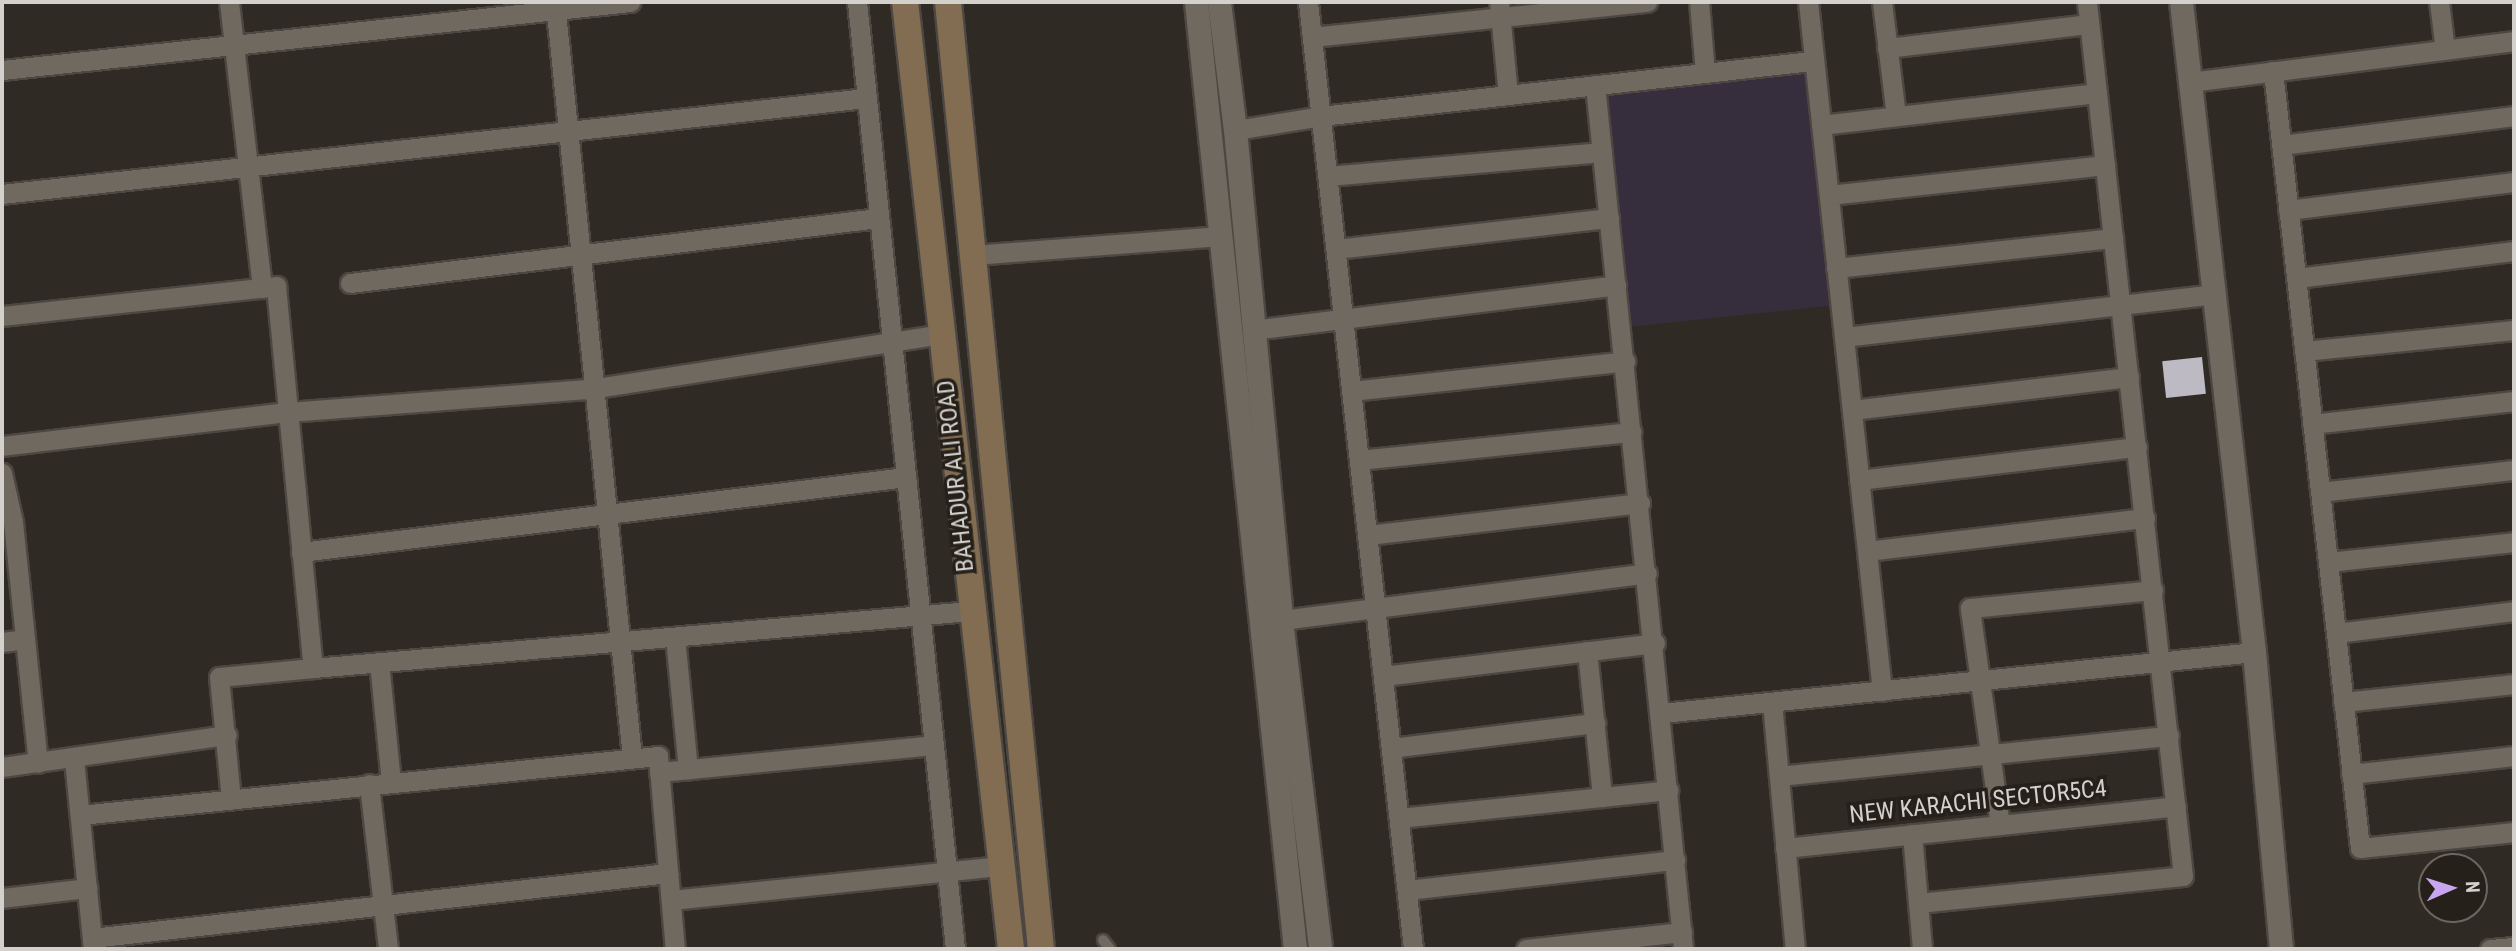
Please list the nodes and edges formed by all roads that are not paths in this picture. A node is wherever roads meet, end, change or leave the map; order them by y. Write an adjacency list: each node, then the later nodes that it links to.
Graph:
1 (229, 2): 21 (street)
2 (630, 2): 16 (street)
3 (858, 2): 32 (street)
4 (905, 2): 67 (main road, BAHADUR ALI ROAD)
5 (948, 2): 55 (main road, BAHADUR ALI ROAD)
6 (1196, 2): 50 (street)
7 (1219, 2): 37 (street)
8 (1308, 2): 19 (street)
9 (1647, 2): 17 (street)
10 (1699, 2): 27 (street)
11 (1808, 2): 24 (street)
12 (1882, 2): 22 (street)
13 (2087, 2): 18 (street)
14 (2181, 2): 28 (street)
15 (2439, 2): 23 (street)
16 (555, 6): 21 (street); 38 (street)
17 (1500, 9): 19 (street); 31 (street)
18 (2089, 24): 22 (street); 30 (street)
19 (1312, 37): 33 (street)
20 (2514, 41): 23 (street)
21 (233, 45): 25 (street); 42 (street)
22 (1887, 48): 34 (street)
23 (2445, 50): 26 (street)
24 (1814, 61): 27 (street); 36 (street)
25 (2, 69)
26 (2273, 71): 28 (street); 39 (street)
27 (1705, 73): 29 (street)
28 (2190, 82): 61 (street)
29 (1595, 85): 31 (street); 40 (street)
30 (2097, 93): 34 (street); 41 (street)
31 (1508, 95): 33 (street)
32 (866, 98): 38 (street); 48 (street)
33 (1321, 116): 37 (street); 43 (street)
34 (1896, 116): 36 (street)
35 (2514, 116): 39 (street)
36 (1821, 125): 46 (street)
37 (1235, 130): 65 (street)
38 (569, 132): 42 (street); 53 (street)
39 (2281, 145): 47 (street)
40 (1602, 152): 43 (street); 49 (street)
41 (2105, 165): 46 (street); 51 (street)
42 (248, 168): 45 (street); 60 (street)
43 (1328, 176): 52 (street)
44 (2514, 182): 47 (street)
45 (2, 194)
46 (1829, 195): 56 (street)
47 (2288, 210): 57 (street)
48 (878, 218): 53 (street); 69 (street)
49 (1609, 218): 52 (street); 59 (street)
50 (1221, 236): 55 (street); 103 (street)
51 (2113, 238): 56 (street); 62 (street)
52 (1336, 249): 64 (street)
53 (581, 251): 58 (street); 73 (street)
54 (2514, 251): 57 (street)
55 (973, 255): 167 (main road, BAHADUR ALI ROAD)
56 (1836, 268): 68 (street)
57 (2297, 278): 70 (street)
58 (350, 283)
59 (1616, 285): 64 (street); 71 (street)
60 (262, 288): 63 (street); 77 (street)
61 (2213, 294): 62 (street); 111 (street)
62 (2121, 307): 68 (street); 72 (street)
63 (2, 316)
64 (1344, 320): 65 (street); 74 (street)
65 (1252, 330): 103 (street)
66 (2514, 330): 70 (street)
67 (940, 334): 69 (street); 100 (main road, BAHADUR ALI ROAD)
68 (1844, 337): 76 (street)
69 (891, 341): 73 (street); 85 (street)
70 (2304, 351): 78 (street)
71 (1625, 360): 74 (street); 79 (street)
72 (2129, 377): 76 (street); 81 (street)
73 (597, 388): 77 (street); 89 (street)
74 (1351, 391): 82 (street)
75 (2514, 401): 78 (street)
76 (1852, 410): 86 (street)
77 (288, 412): 80 (street); 95 (street)
78 (2312, 424): 87 (street)
79 (1632, 432): 82 (street); 88 (street)
80 (2, 446)
81 (2137, 447): 86 (street); 90 (street)
82 (1359, 460): 92 (street)
83 (2514, 470): 87 (street)
84 (2, 473): 91 (street)
85 (906, 477): 89 (street); 102 (street)
86 (1859, 480): 94 (street)
87 (2320, 492): 96 (street)
88 (1640, 503): 92 (street); 97 (street)
89 (608, 512): 95 (street); 108 (street)
90 (2145, 518): 94 (street); 98 (street)
91 (7, 522): 106 (street)
92 (1368, 535): 99 (street)
93 (2514, 542): 96 (street)
94 (1867, 551): 118 (street)
95 (301, 552): 114 (street)
96 (2328, 562): 104 (street)
97 (1647, 573): 99 (street); 109 (street)
98 (2153, 590): 113 (street); 116 (street)
99 (1375, 606): 103 (street); 115 (street)
100 (970, 611): 102 (street); 150 (main road, BAHADUR ALI ROAD)
101 (2514, 611): 104 (street)
102 (921, 613): 105 (street); 125 (street)
103 (1270, 621): 169 (street); 170 (street)
104 (2336, 632): 120 (street)
105 (675, 637): 108 (street); 133 (street)
106 (25, 639): 107 (street); 131 (street)
107 (2, 642)
108 (620, 642): 112 (street); 129 (street)
109 (1655, 643): 110 (street); 121 (street)
110 (1587, 651): 115 (street); 122 (street)
111 (2254, 652): 113 (street); 175 (street)
112 (379, 662): 114 (street); 137 (street)
113 (2161, 662): 116 (street); 124 (street)
114 (313, 668): 123 (street)
115 (1383, 676): 126 (street)
116 (1978, 681): 118 (street); 127 (street)
117 (2514, 684): 120 (street)
118 (1882, 691): 119 (street)
119 (1772, 702): 121 (street); 136 (street)
120 (2343, 702): 135 (street)
121 (1662, 713): 139 (street)
122 (1595, 723): 126 (street); 140 (street)
123 (227, 735): 130 (street); 141 (street)
124 (2169, 736): 127 (street); 142 (street)
125 (934, 745): 133 (street); 151 (street)
126 (1391, 748): 144 (street)
127 (1988, 755): 136 (street); 145 (street)
128 (2514, 756): 135 (street)
129 (632, 757): 134 (street); 137 (street)
130 (74, 759): 131 (street); 143 (street)
131 (37, 763): 132 (street)
132 (2, 767)
133 (688, 769): 134 (street)
134 (659, 772): 152 (street)
135 (2351, 774): 146 (street)
136 (1779, 776): 148 (street)
137 (391, 782): 138 (street)
138 (369, 784): 141 (street); 158 (street)
139 (1669, 790): 140 (street); 149 (street)
140 (1602, 797): 144 (street)
141 (231, 799): 143 (street)
142 (2176, 806): 145 (street, NEW KARACHI SECTOR5C4); 157 (street)
143 (80, 815): 153 (street)
144 (1399, 818): 154 (street)
145 (2000, 825): 147 (street, NEW KARACHI SECTOR5C4)
146 (2514, 832)
147 (1912, 834): 148 (street, NEW KARACHI SECTOR5C4); 157 (street)
148 (1785, 848): 173 (street)
149 (1675, 860): 154 (street); 160 (street)
150 (1001, 866): 151 (street); 166 (main road, BAHADUR ALI ROAD)
151 (946, 871): 156 (street); 165 (street)
152 (668, 873): 156 (street); 158 (street)
153 (87, 888): 155 (street); 161 (street)
154 (1407, 890): 171 (street)
155 (2, 898)
156 (671, 900): 164 (street)
157 (1918, 903): 174 (street)
158 (383, 907): 161 (street); 163 (street)
159 (1102, 940): 168 (lane)
160 (1682, 941): 172 (street)
161 (93, 944)
162 (2514, 947): 176 (street)
163 (388, 949)
164 (675, 949)
165 (955, 949)
166 (1011, 949)
167 (1041, 949)
168 (1110, 949)
169 (1295, 949)
170 (1320, 949)
171 (1413, 949)
172 (1526, 949)
173 (1795, 949)
174 (1922, 949)
175 (2281, 949)
176 (2490, 949)

